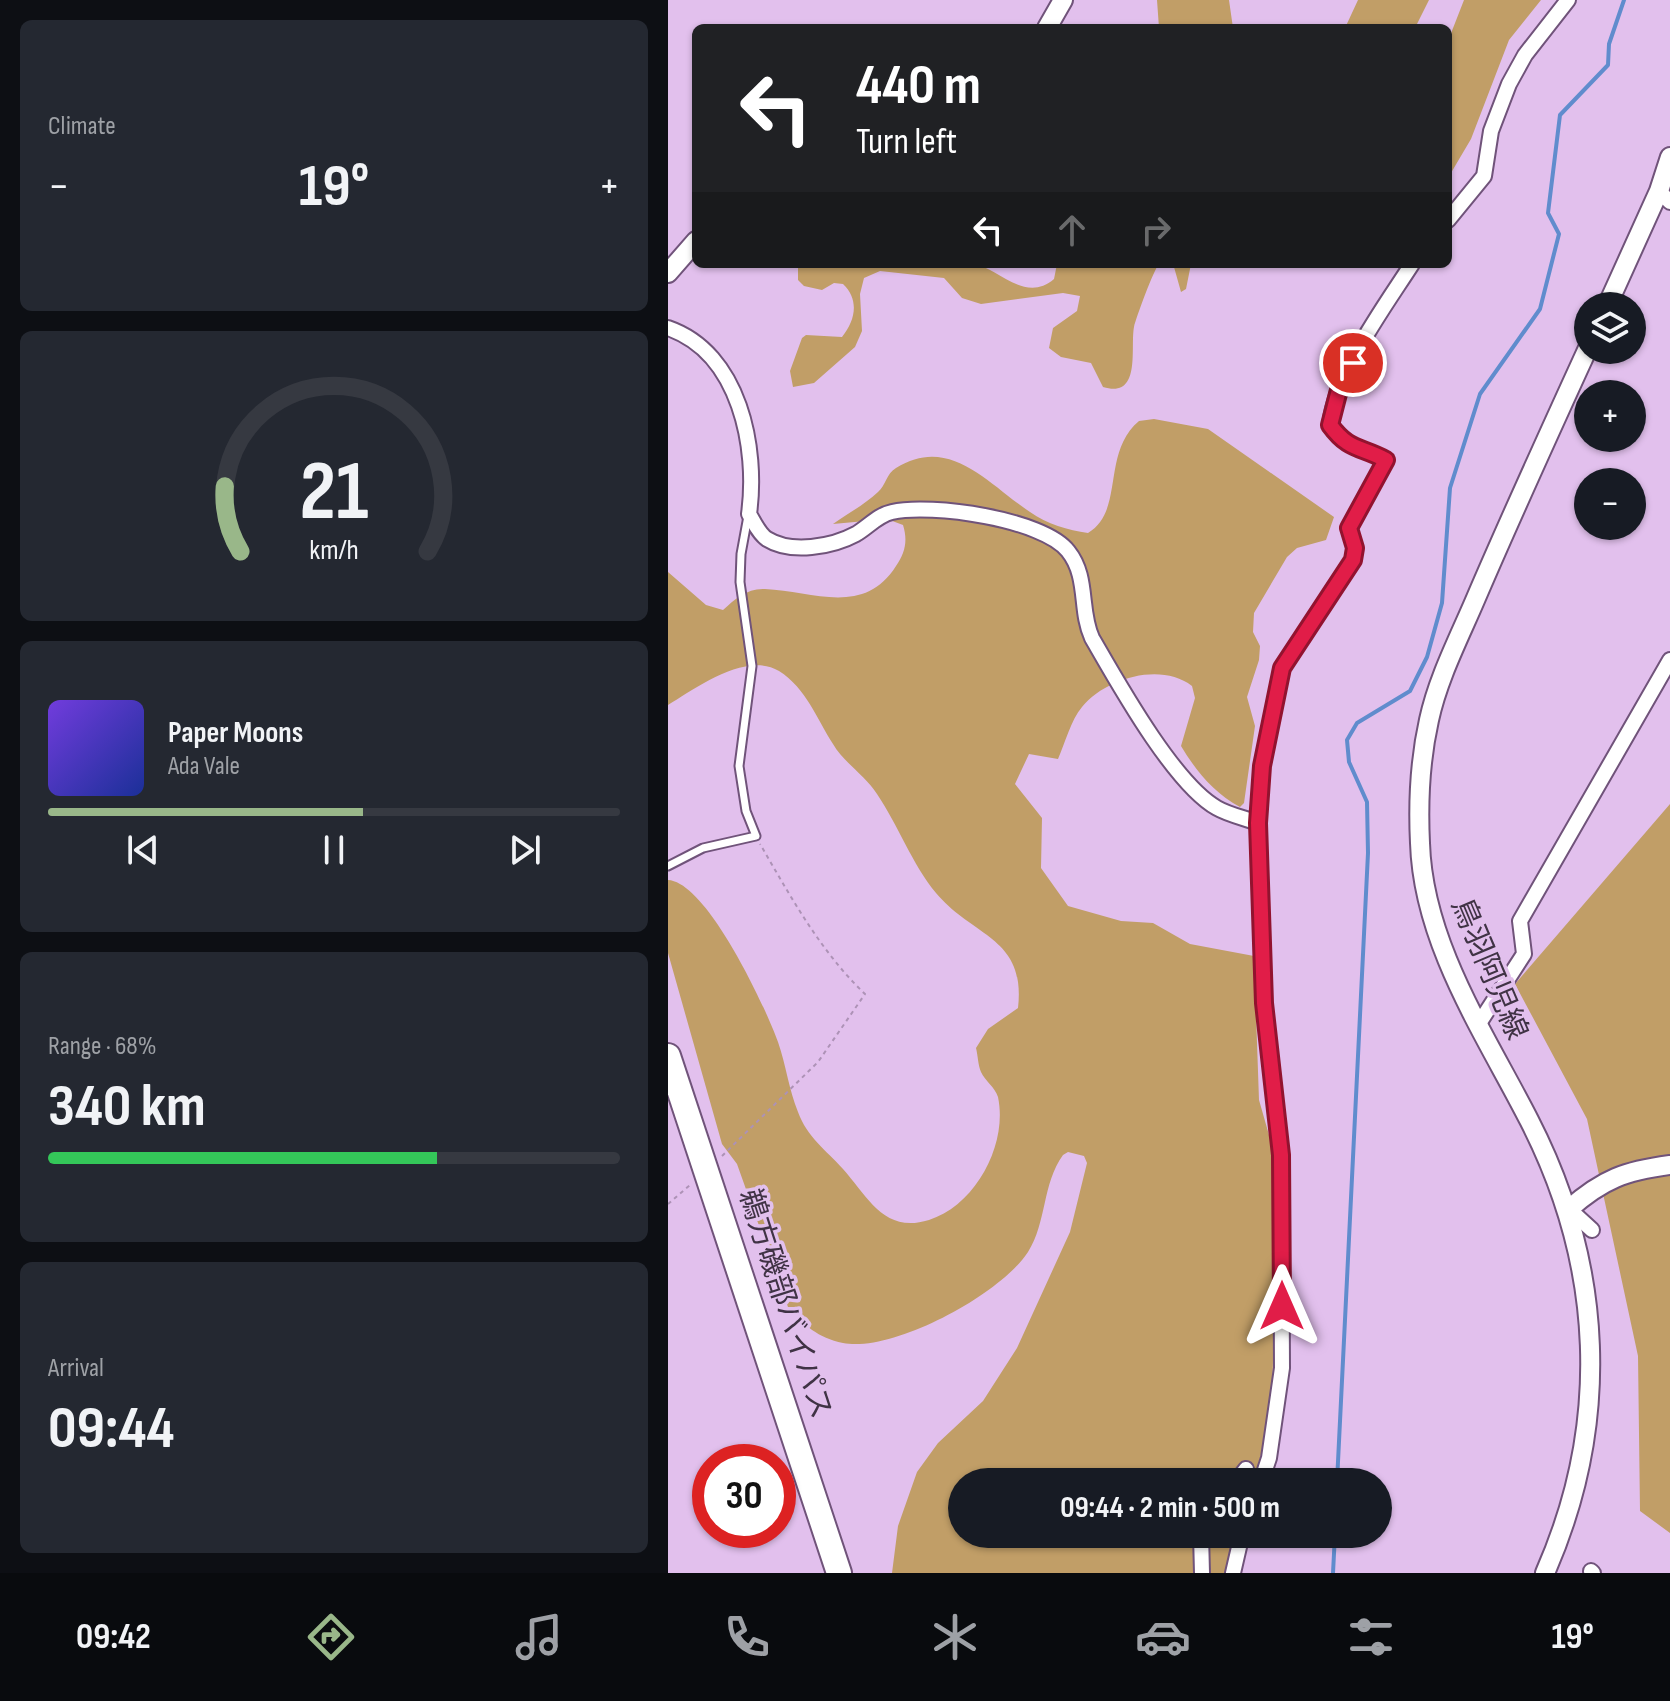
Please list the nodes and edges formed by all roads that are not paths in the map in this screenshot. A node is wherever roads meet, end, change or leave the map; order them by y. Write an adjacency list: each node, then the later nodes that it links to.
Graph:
1 (1063, 0): 3 (main road)
2 (1568, 0): 6 (street)
3 (1049, 24)
4 (1670, 157): 5 (main road)
5 (1664, 196): 10 (main road)
6 (1452, 215)
7 (692, 246): 9 (main road)
8 (1410, 268): 15 (street)
9 (668, 273)
10 (1614, 292)
11 (668, 328): 13 (street)
12 (1581, 364): 17 (main road, 鳥羽阿児線)
13 (749, 514): 15 (street); 16 (lane)
14 (1670, 660): 17 (street)
15 (1258, 823): 22 (street)
16 (668, 866)
17 (1478, 1025): 20 (main road, 鳥羽阿児線)
18 (668, 1056): 25 (highway, 鵜方磯部バイパス)
19 (1670, 1165): 20 (main road)
20 (1569, 1209): 21 (street); 28 (main road, 鳥羽阿児線)
21 (1592, 1230)
22 (1266, 1468)
23 (1201, 1548): 26 (street)
24 (1239, 1548): 27 (street)
25 (839, 1573)
26 (1202, 1573)
27 (1233, 1573)
28 (1545, 1573)

